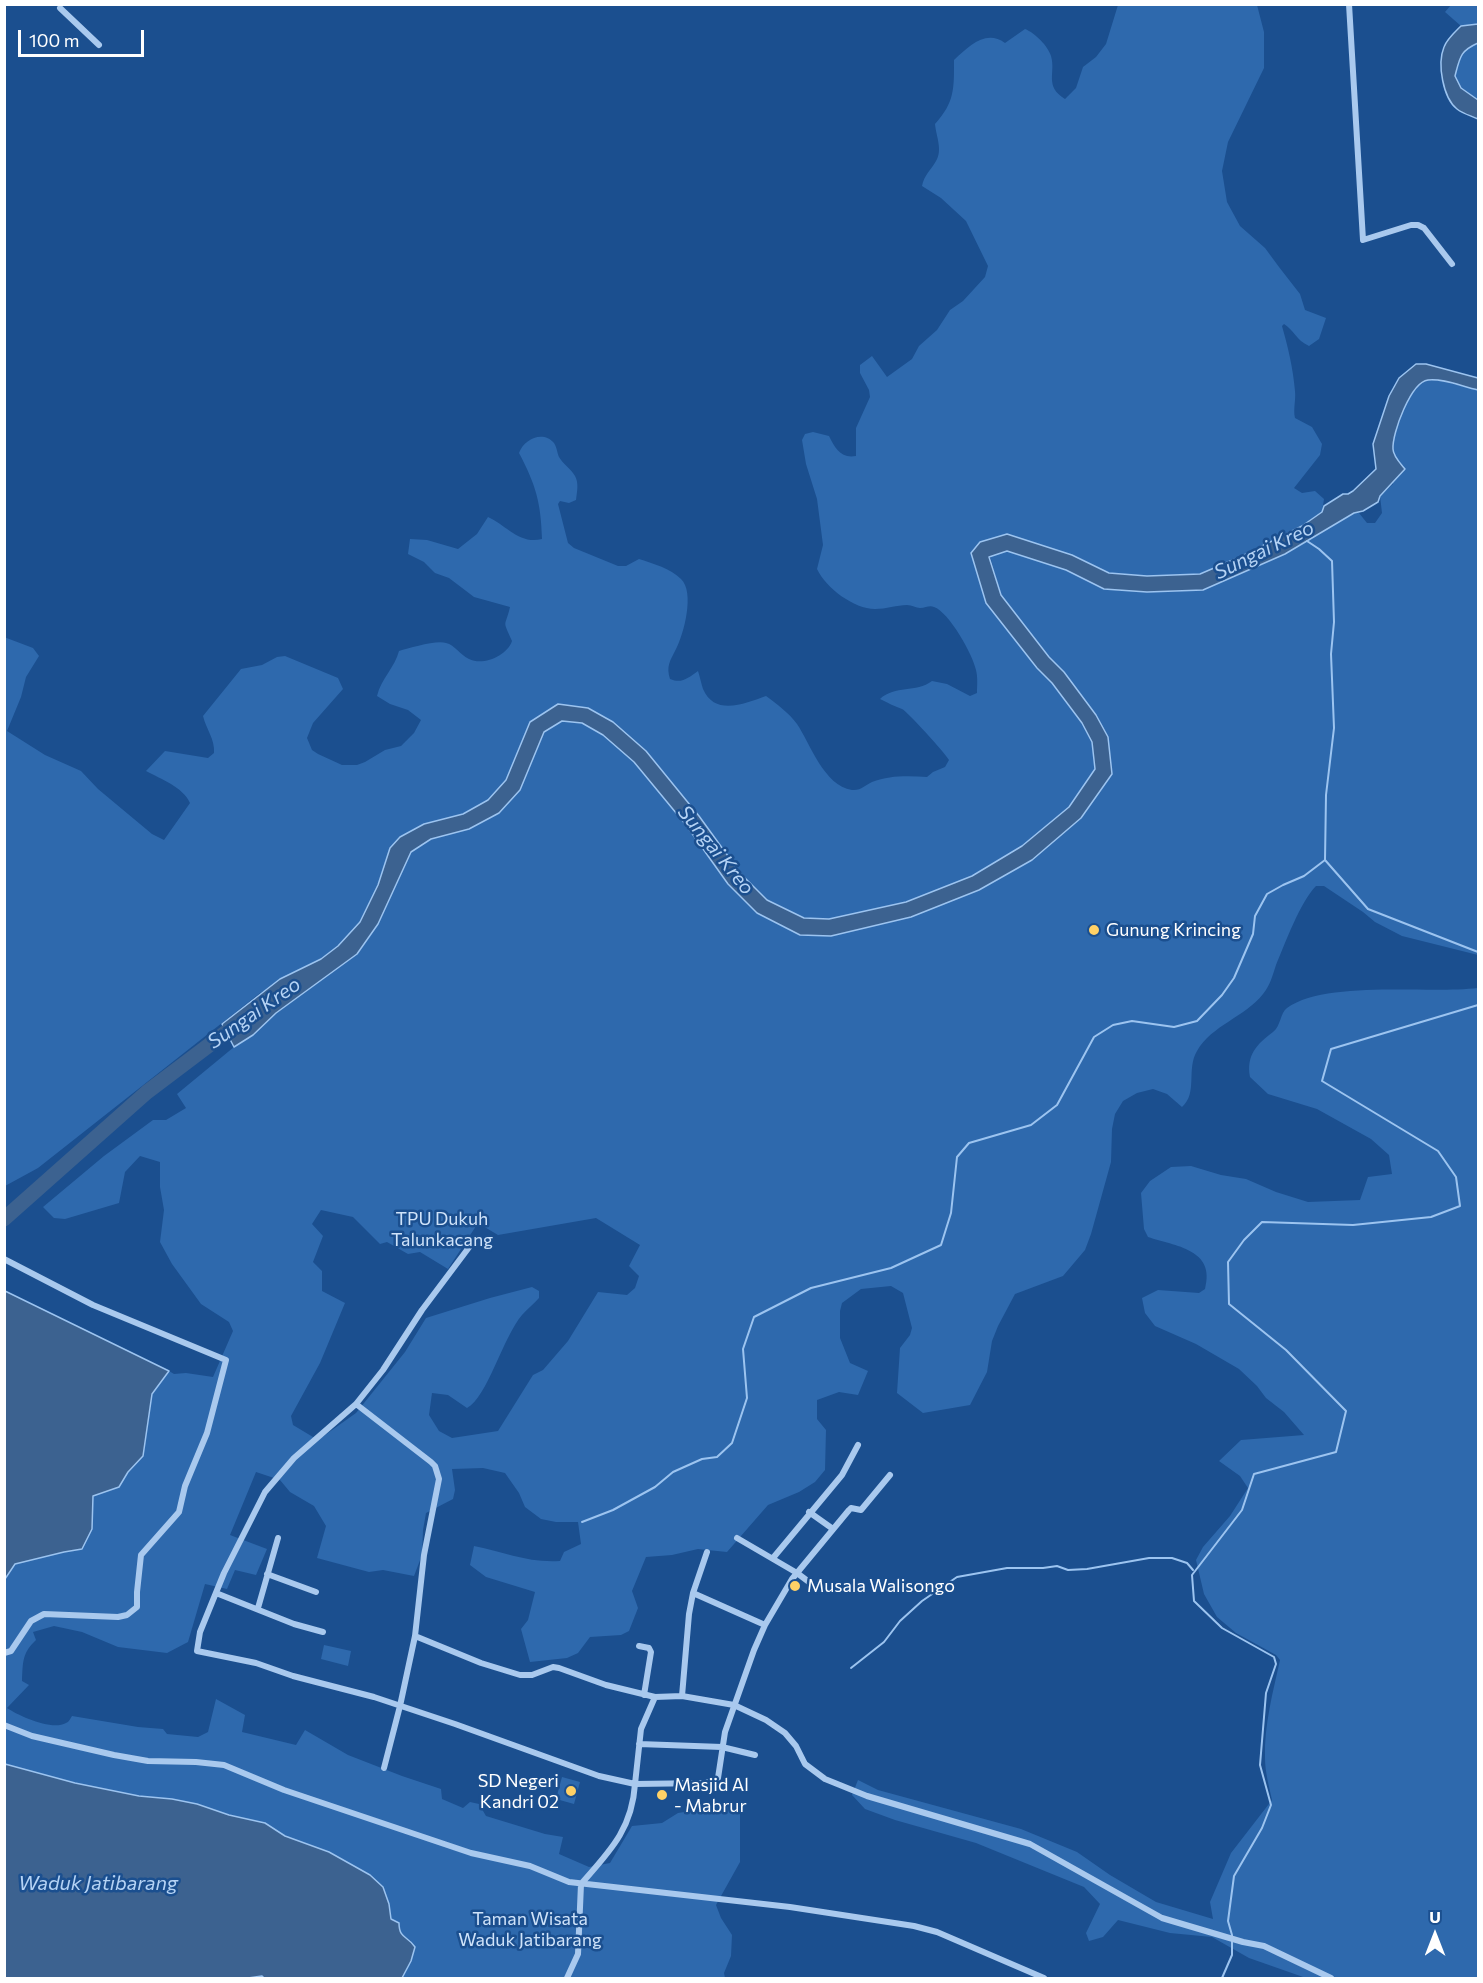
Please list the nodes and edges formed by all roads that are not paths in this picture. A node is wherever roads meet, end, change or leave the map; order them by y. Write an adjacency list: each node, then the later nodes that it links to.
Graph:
1 (1349, 4): 4 (street)
2 (61, 6): 3 (street)
3 (99, 45)
4 (1452, 264)
5 (473, 1242): 7 (street)
6 (4, 1259): 27 (street)
7 (356, 1404): 20 (street); 25 (street)
8 (858, 1445): 10 (street)
9 (890, 1475): 11 (street)
10 (809, 1512): 11 (street); 15 (street)
11 (833, 1529): 16 (street)
12 (278, 1538): 17 (street)
13 (737, 1538): 15 (street)
14 (707, 1552): 21 (street)
15 (773, 1558): 16 (street)
16 (797, 1573): 18 (street); 23 (street)
17 (267, 1574): 19 (street); 22 (street)
18 (817, 1588)
19 (316, 1592)
20 (216, 1593): 22 (street); 32 (street)
21 (693, 1593): 23 (street); 29 (street)
22 (258, 1608): 24 (street)
23 (765, 1625): 31 (street)
24 (323, 1632)
25 (415, 1636): 28 (street); 32 (street)
26 (639, 1646): 28 (street)
27 (4, 1653)
28 (644, 1695): 30 (street)
29 (682, 1696): 30 (street); 31 (street)
30 (656, 1697): 34 (street)
31 (734, 1705): 35 (street); 42 (street)
32 (400, 1706): 37 (street); 38 (street)
33 (4, 1725): 39 (street)
34 (639, 1744): 35 (street); 38 (street)
35 (722, 1747): 36 (street); 38 (street)
36 (755, 1755)
37 (384, 1768)
38 (635, 1784): 39 (street)
39 (581, 1884): 40 (street); 41 (street)
40 (567, 1978)
41 (1044, 1978)
42 (1331, 1978)

